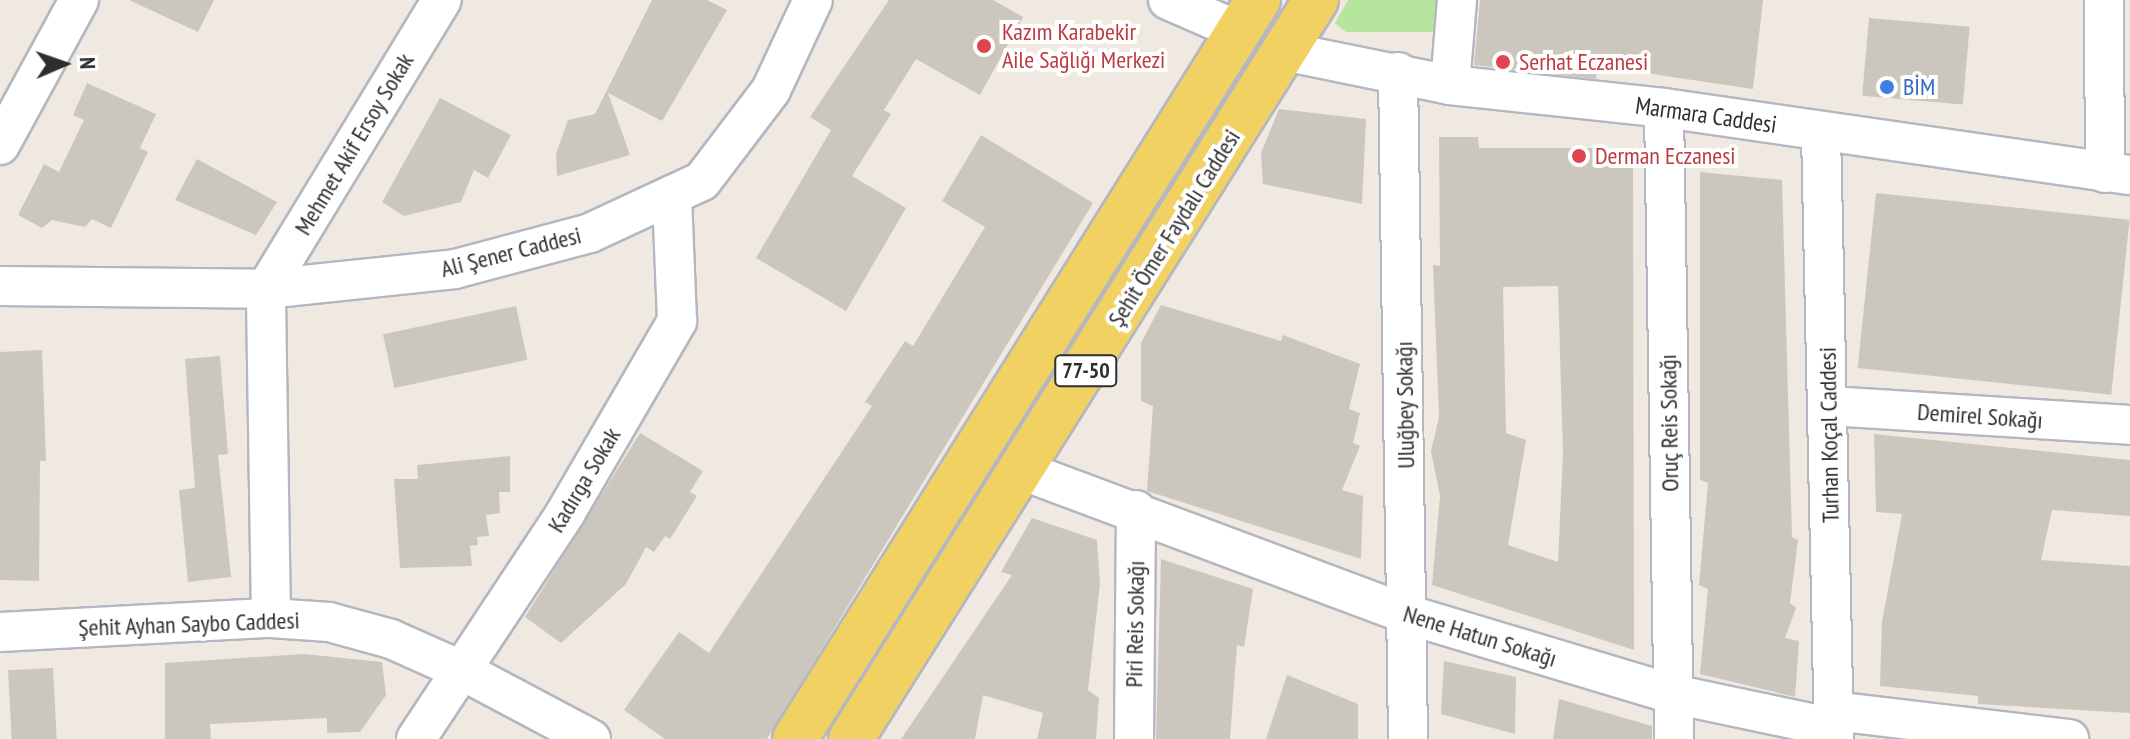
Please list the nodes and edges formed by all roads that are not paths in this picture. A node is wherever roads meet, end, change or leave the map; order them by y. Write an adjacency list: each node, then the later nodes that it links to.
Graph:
1 (79, 0): 14 (street)
2 (442, 0): 18 (street, Mehmet Akif Ersoy Sokak)
3 (813, 0): 16 (street, Ali Şener Caddesi)
4 (1168, 0): 8 (street)
5 (1316, 0): 9 (main road, Şehit Ömer Faydalı Caddesi / 77-50)
6 (1457, 0): 11 (street)
7 (2104, 0): 15 (street)
8 (1248, 16): 9 (main road); 31 (main road, Şehit Ömer Faydalı Caddesi / 77-50)
9 (1283, 51): 10 (street, Marmara Caddesi); 21 (main road, Şehit Ömer Faydalı Caddesi / 77-50)
10 (1398, 72): 11 (street, Marmara Caddesi); 23 (street, Uluğbey Sokağı)
11 (1450, 85): 12 (street, Marmara Caddesi)
12 (1664, 108): 13 (street, Marmara Caddesi); 27 (street, Oruç Reis Sokağı)
13 (1821, 132): 15 (street, Marmara Caddesi); 19 (street, Turhan Koçal Caddesi)
14 (0, 145)
15 (2118, 174)
16 (672, 195): 18 (street, Ali Şener Caddesi); 26 (street, Kadırga Sokak)
17 (0, 286): 18 (street, Ali Şener Caddesi)
18 (266, 289): 24 (street)
19 (1829, 406): 20 (street, Demirel Sokağı); 28 (street, Turhan Koçal Caddesi)
20 (2130, 425)
21 (1024, 471): 22 (street, Nene Hatun Sokağı); 32 (main road, Şehit Ömer Faydalı Caddesi / 77-50)
22 (1136, 510): 23 (street, Nene Hatun Sokağı); 33 (street, Piri Reis Sokağı)
23 (1409, 615): 27 (street, Nene Hatun Sokağı); 34 (street, Uluğbey Sokağı)
24 (271, 618): 25 (street, Şehit Ayhan Saybo Caddesi); 26 (street, Şehit Ayhan Saybo Caddesi)
25 (0, 632)
26 (463, 671): 29 (street, Kadırga Sokak); 30 (street, Şehit Ayhan Saybo Caddesi)
27 (1673, 694): 28 (street, Nene Hatun Sokağı); 35 (street, Oruç Reis Sokağı)
28 (1834, 726): 36 (street, Nene Hatun Sokağı)
29 (416, 739)
30 (591, 739)
31 (795, 739)
32 (851, 739)
33 (1134, 739)
34 (1408, 739)
35 (1674, 739)
36 (2069, 739)

